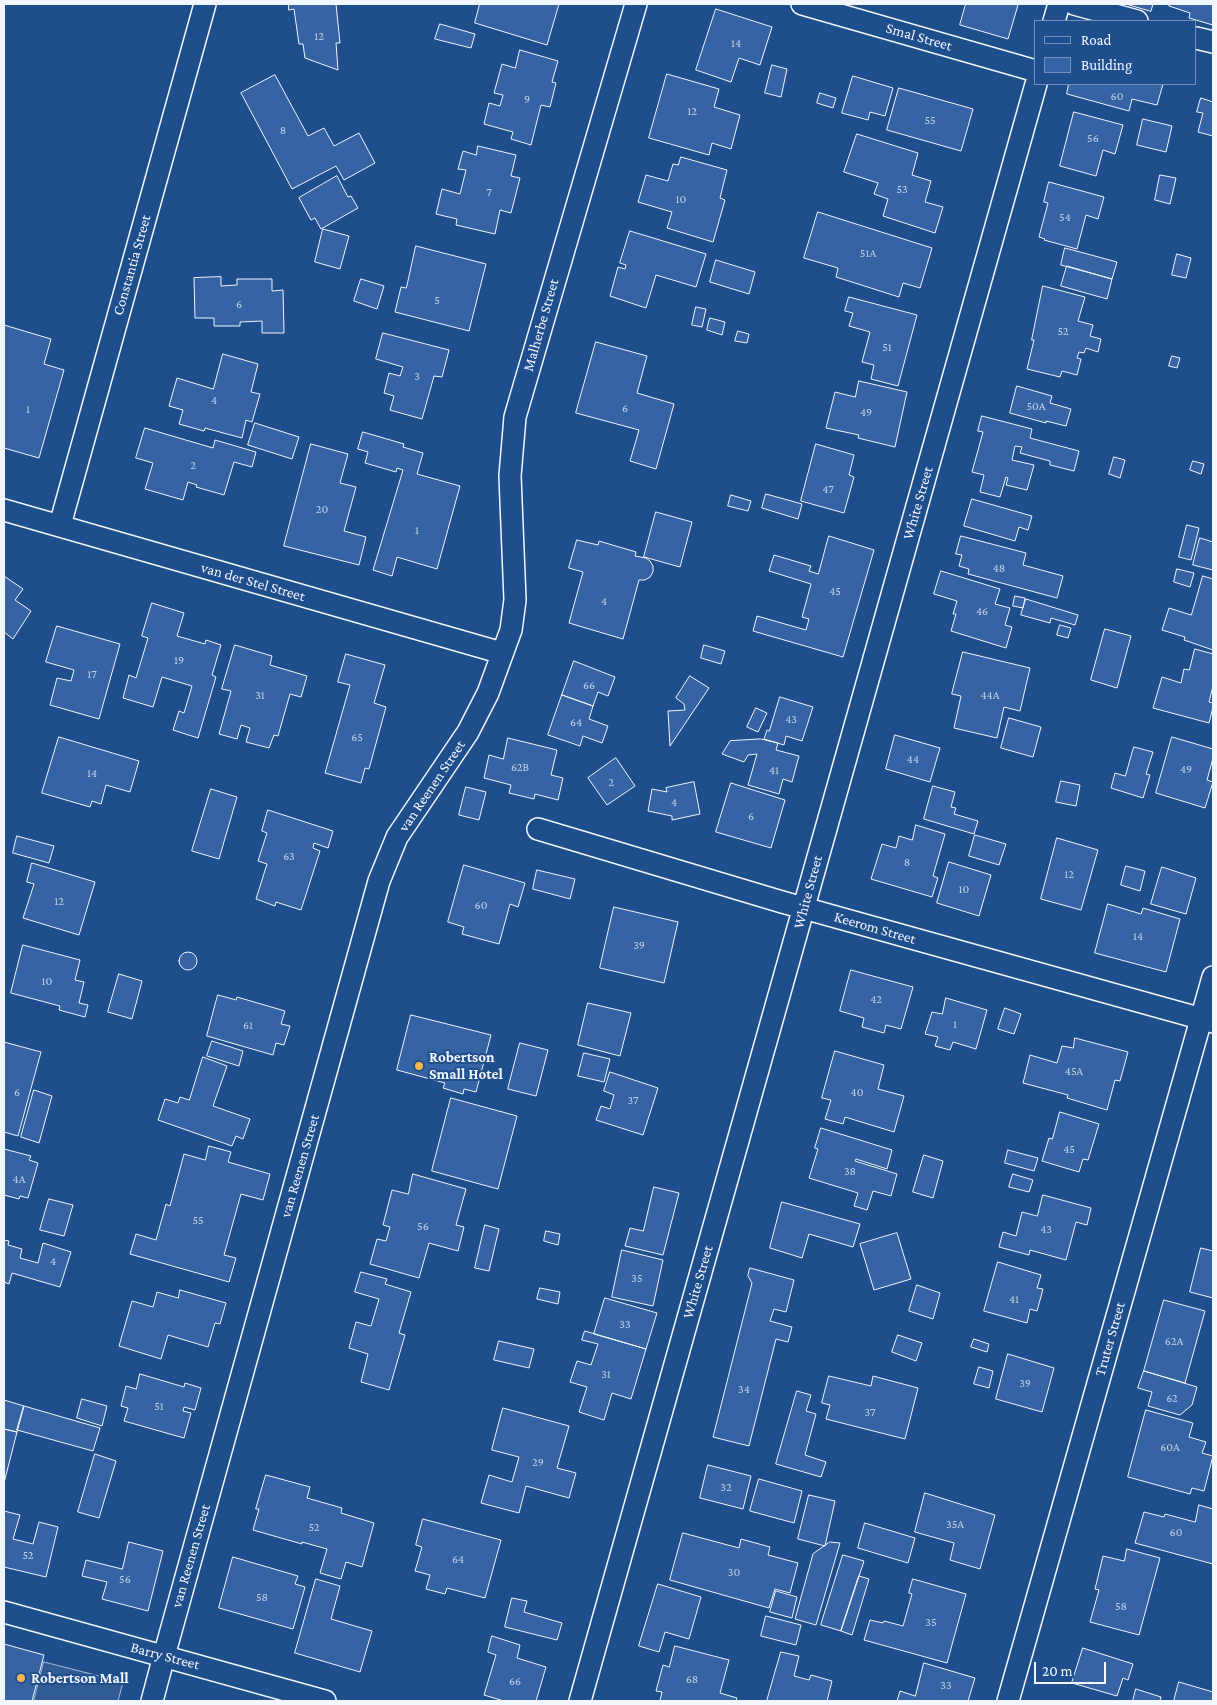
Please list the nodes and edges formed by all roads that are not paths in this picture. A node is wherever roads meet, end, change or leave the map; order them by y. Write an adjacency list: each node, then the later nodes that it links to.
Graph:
1 (205, 4): 13 (street, Constantia Street)
2 (636, 4): 14 (street, Malherbe Street)
3 (802, 4): 10 (street, Smal Street)
4 (1059, 4): 6 (street)
5 (1074, 4): 7 (street)
6 (1054, 20)
7 (1133, 20)
8 (1197, 38): 9 (street)
9 (1213, 42)
10 (1034, 70)
11 (1036, 85): 16 (street, White Street)
12 (4, 510): 13 (street, van der Stel Street)
13 (60, 525): 14 (street, van der Stel Street)
14 (502, 654): 20 (street, van Reenen Street)
15 (538, 829): 16 (street, Keerom Street)
16 (804, 907): 18 (street, Keerom Street); 23 (street, White Street)
17 (1213, 977): 18 (street, Truter Street)
18 (1207, 1020): 24 (street, Truter Street)
19 (4, 1612): 20 (street, Barry Street)
20 (164, 1656): 21 (street, van Reenen Street); 22 (street, Barry Street)
21 (152, 1701)
22 (325, 1701)
23 (580, 1701)
24 (1008, 1701)

